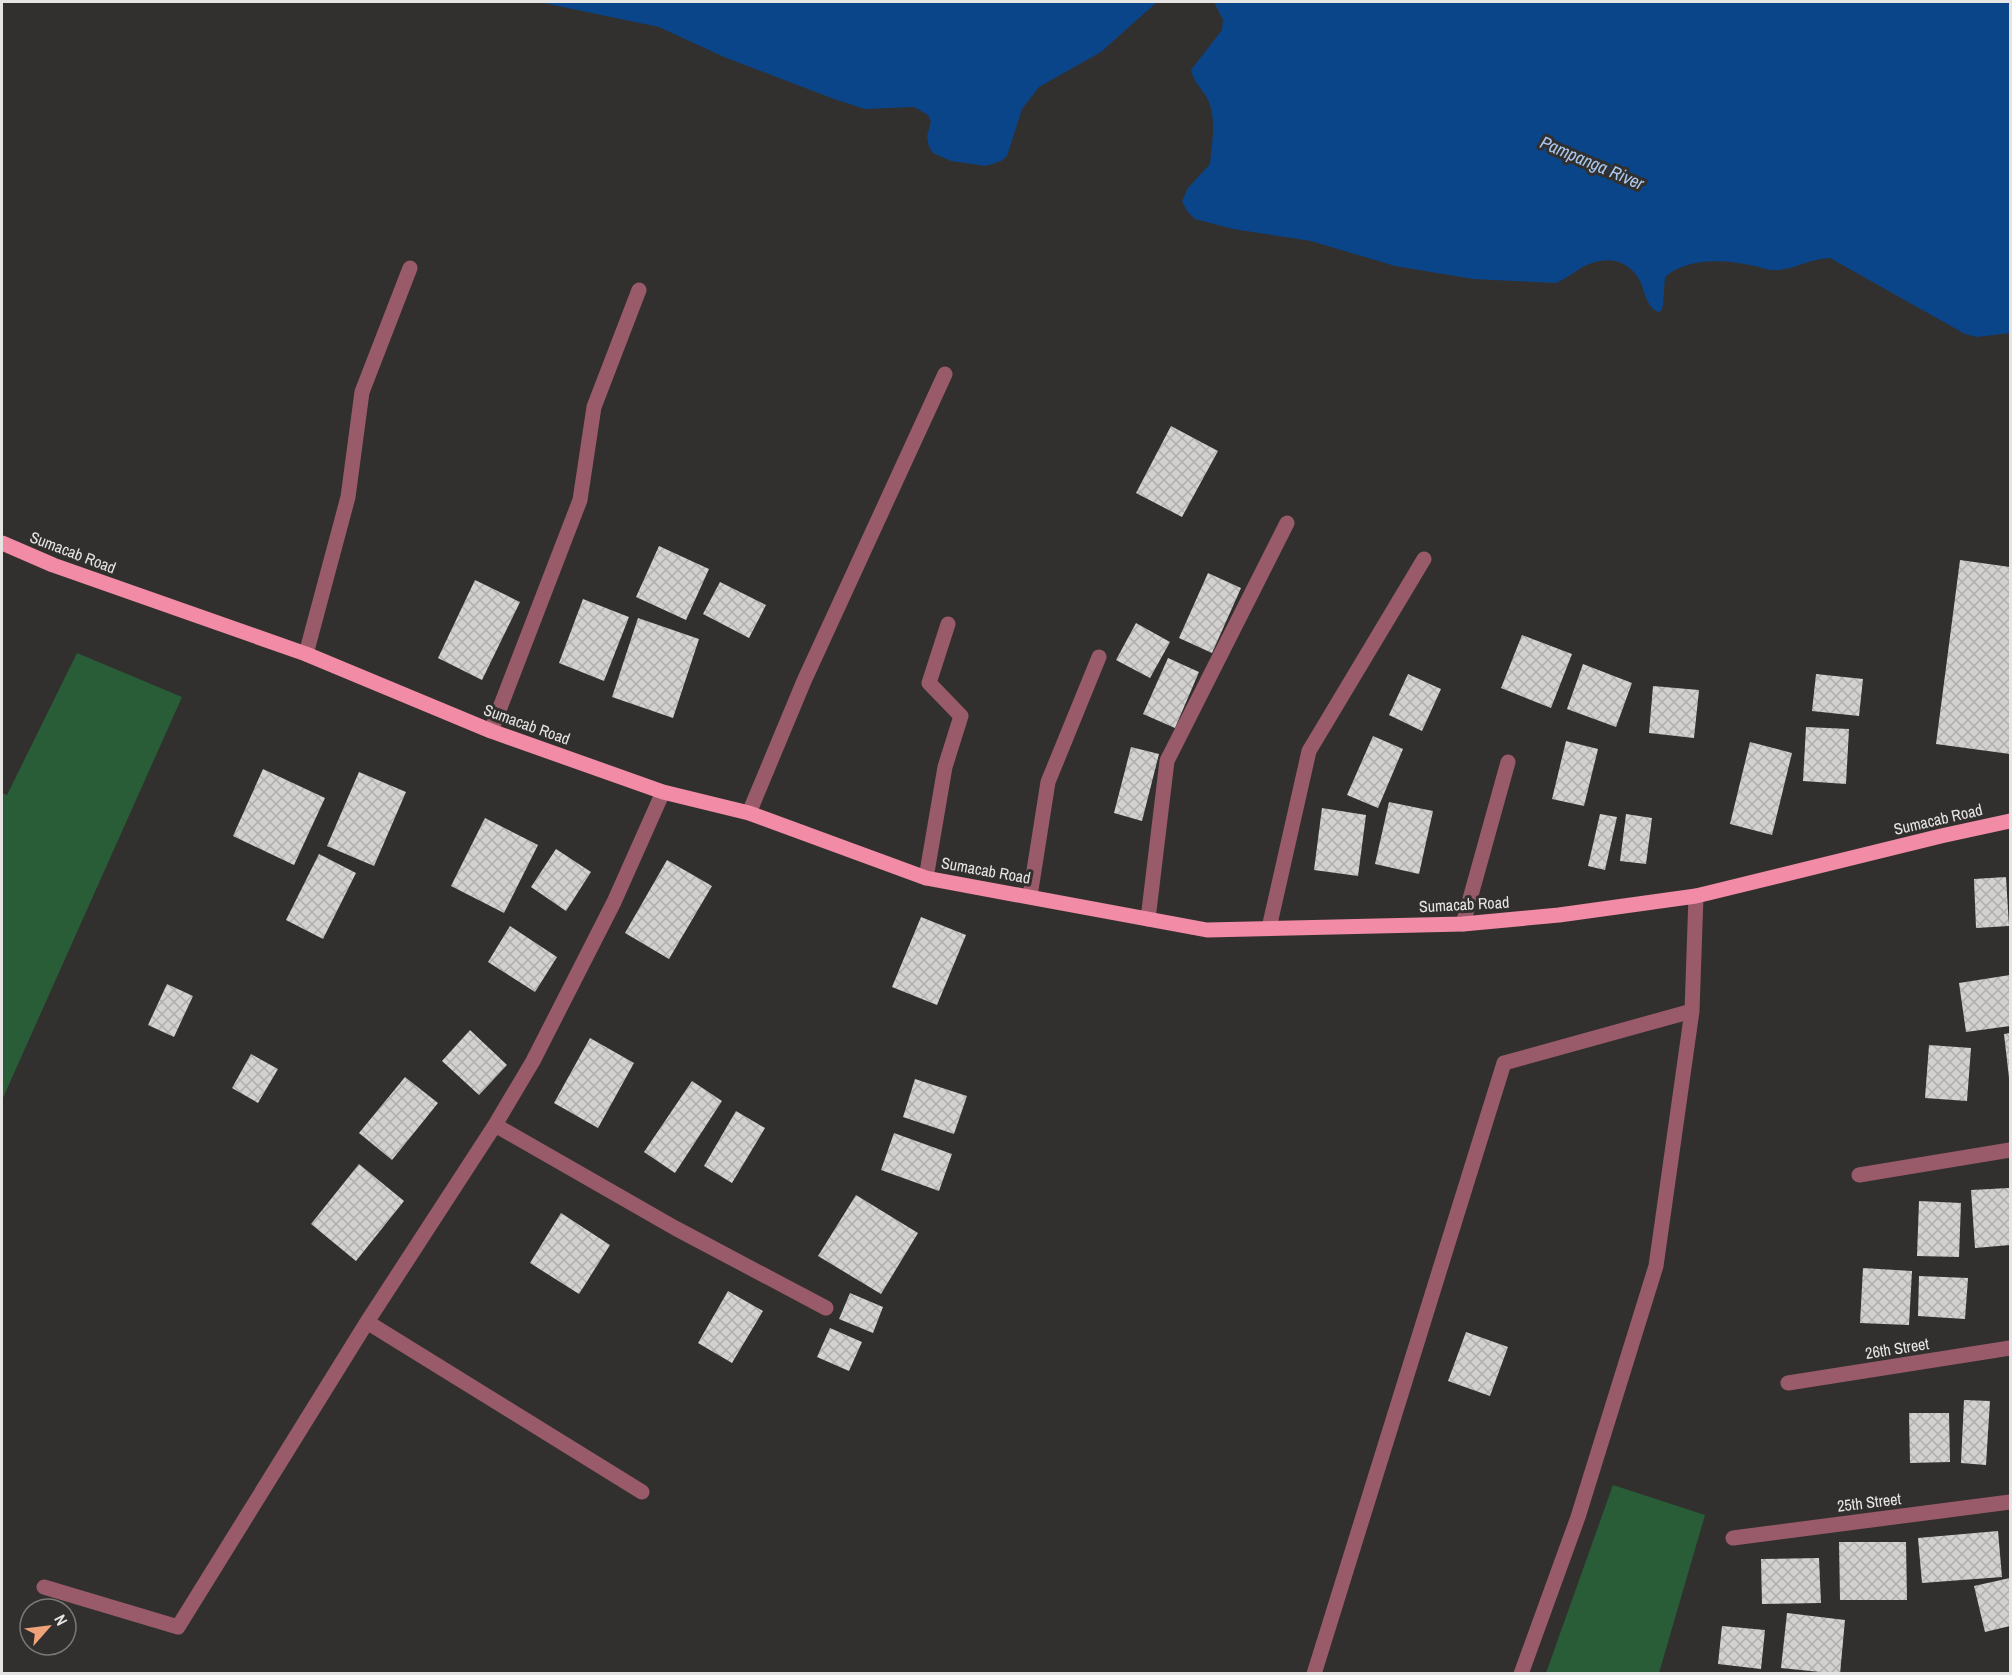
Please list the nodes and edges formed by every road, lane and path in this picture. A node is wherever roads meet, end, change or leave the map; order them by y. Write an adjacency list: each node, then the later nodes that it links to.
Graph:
1 (410, 268): 8 (street)
2 (639, 290): 10 (street)
3 (945, 374): 13 (street)
4 (1287, 523): 18 (street)
5 (2, 543): 8 (main road, Sumacab Road)
6 (1424, 559): 20 (street)
7 (948, 624): 15 (street)
8 (306, 654): 10 (main road, Sumacab Road)
9 (1099, 657): 16 (street)
10 (491, 731): 12 (main road, Sumacab Road)
11 (1508, 762): 19 (street)
12 (663, 792): 13 (main road, Sumacab Road); 22 (street)
13 (749, 813): 15 (main road, Sumacab Road)
14 (2010, 821): 17 (main road, Sumacab Road)
15 (926, 878): 16 (main road, Sumacab Road)
16 (1030, 896): 18 (main road, Sumacab Road)
17 (1696, 896): 19 (main road, Sumacab Road); 21 (street)
18 (1148, 919): 20 (main road, Sumacab Road)
19 (1463, 924): 20 (main road, Sumacab Road)
20 (1269, 928)
21 (1692, 1011): 33 (street); 34 (street)
22 (495, 1125): 25 (street); 26 (street)
23 (2010, 1150): 24 (street)
24 (1858, 1175)
25 (826, 1308)
26 (367, 1322): 29 (street); 32 (street)
27 (2010, 1348): 28 (street, 26th Street)
28 (1788, 1383)
29 (642, 1492)
30 (2010, 1502): 31 (street, 25th Street)
31 (1733, 1538)
32 (44, 1587)
33 (1314, 1674)
34 (1521, 1674)

